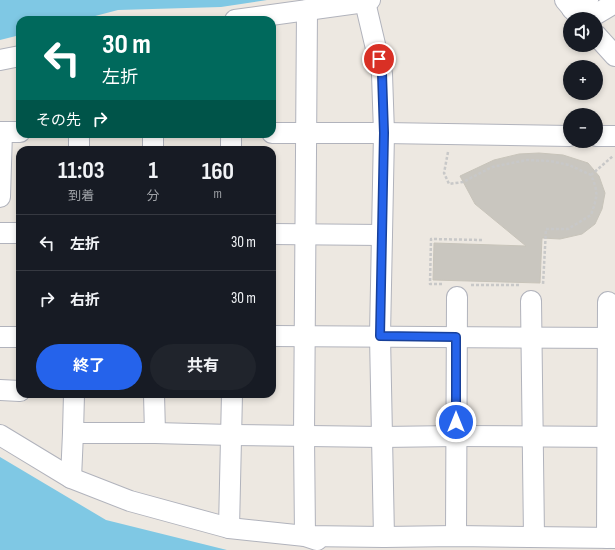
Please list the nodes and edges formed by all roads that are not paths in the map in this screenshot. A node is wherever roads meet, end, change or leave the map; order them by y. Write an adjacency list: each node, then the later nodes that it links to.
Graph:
1 (367, 1): 4 (street); 12 (street)
2 (615, 3): 3 (street)
3 (579, 9)
4 (307, 10): 5 (street); 13 (street)
5 (264, 16)
6 (603, 43): 7 (street)
7 (615, 56)
8 (16, 57): 9 (street)
9 (0, 60)
10 (7, 132): 17 (street)
11 (276, 133): 13 (street)
12 (384, 133): 13 (street); 14 (street); 22 (street)
13 (306, 134): 21 (street)
14 (563, 136)
15 (603, 140): 16 (street)
16 (614, 146)
17 (0, 197)
18 (0, 233): 19 (street)
19 (16, 233)
20 (276, 234): 21 (street)
21 (305, 234): 22 (street); 27 (street)
22 (382, 235): 28 (street)
23 (456, 289): 31 (street)
24 (529, 290): 32 (street)
25 (608, 302): 33 (street)
26 (276, 336): 27 (street)
27 (305, 336): 28 (street); 43 (street)
28 (380, 336): 31 (street); 45 (street)
29 (0, 337): 30 (street)
30 (16, 337)
31 (456, 337): 32 (street); 44 (street)
32 (532, 338): 33 (street); 46 (street)
33 (611, 338): 47 (street)
34 (0, 390): 35 (street)
35 (16, 391)
36 (74, 398): 39 (street)
37 (154, 398): 40 (street)
38 (232, 398): 42 (street)
39 (73, 433): 40 (street); 48 (street)
40 (155, 433): 42 (street)
41 (0, 435): 48 (street)
42 (231, 435): 43 (street); 49 (street)
43 (304, 436): 45 (street); 50 (street)
44 (456, 436): 45 (street); 46 (street); 51 (street)
45 (382, 437): 52 (street)
46 (533, 437): 47 (street); 53 (street)
47 (611, 437): 54 (street)
48 (71, 478): 49 (street)
49 (229, 528): 50 (street)
50 (305, 536): 52 (street); 55 (street)
51 (456, 536): 52 (street); 53 (street)
52 (384, 537)
53 (534, 538): 54 (street)
54 (611, 538)
55 (353, 550)

